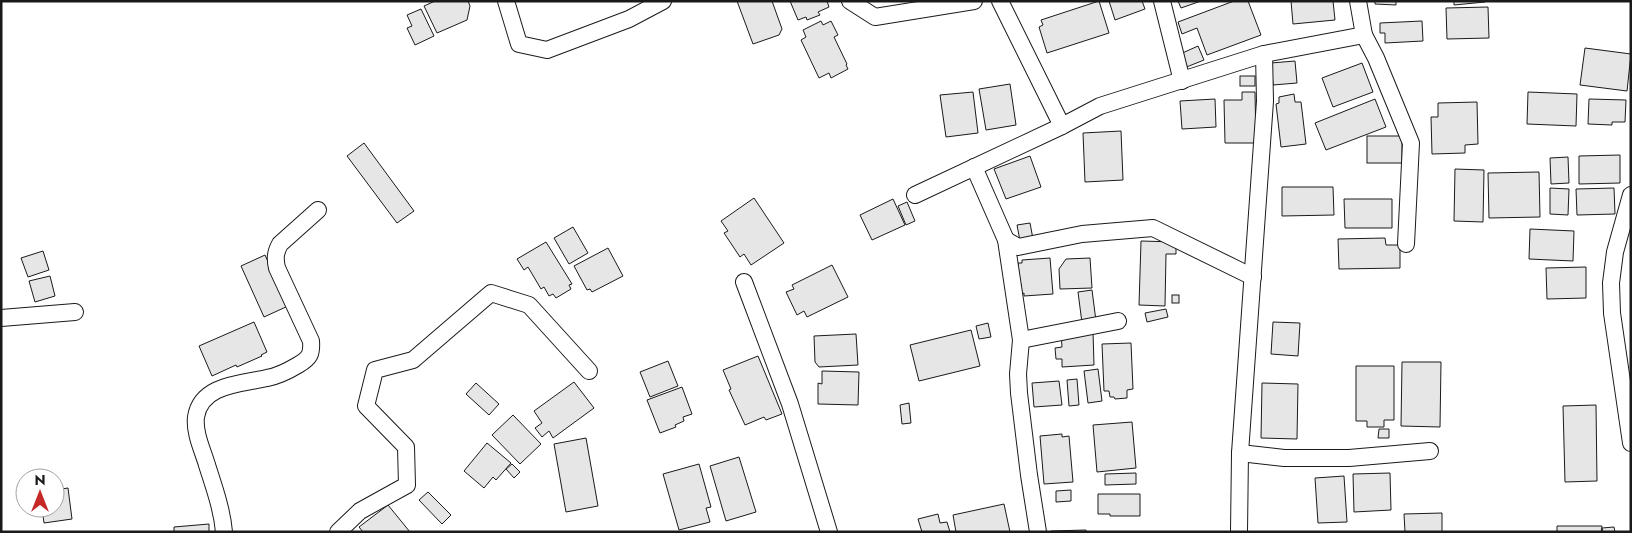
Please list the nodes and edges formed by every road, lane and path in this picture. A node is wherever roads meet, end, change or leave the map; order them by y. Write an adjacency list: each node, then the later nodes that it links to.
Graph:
1 (506, 1): 2 (street)
2 (663, 1)
3 (850, 1): 4 (street)
4 (974, 1)
5 (1000, 1): 11 (street)
6 (1162, 1): 10 (street)
7 (1358, 1): 8 (street)
8 (1364, 35): 9 (street); 18 (street)
9 (1264, 54): 10 (street); 19 (street)
10 (1182, 82): 11 (street)
11 (1062, 126): 12 (street)
12 (974, 167): 13 (street); 17 (street)
13 (915, 195)
14 (1631, 195): 16 (street)
15 (318, 210): 29 (street)
16 (1627, 225): 26 (street)
17 (1006, 240): 19 (street); 24 (street)
18 (1406, 244)
19 (1253, 277): 28 (street)
20 (744, 282): 31 (street)
21 (74, 312): 22 (street)
22 (1, 318)
23 (1118, 321): 24 (street)
24 (1021, 340): 32 (street)
25 (589, 371): 30 (street)
26 (1631, 443)
27 (1430, 451): 28 (street)
28 (1240, 453): 33 (street)
29 (224, 532)
30 (338, 532)
31 (829, 532)
32 (1038, 532)
33 (1239, 532)

